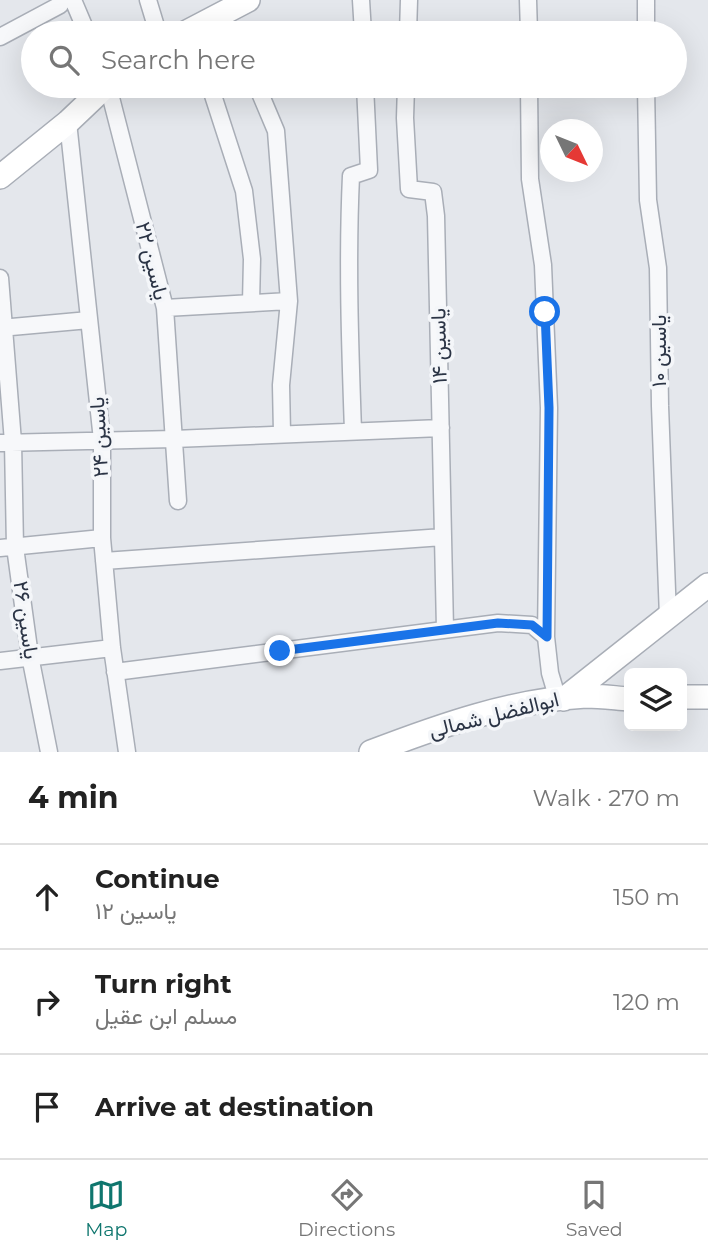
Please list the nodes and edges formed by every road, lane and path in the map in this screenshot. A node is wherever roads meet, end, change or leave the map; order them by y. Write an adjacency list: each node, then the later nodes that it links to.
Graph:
1 (148, 0): 10 (street)
2 (248, 0): 11 (street)
3 (361, 0): 12 (street)
4 (409, 0): 13 (street)
5 (528, 0): 14 (street)
6 (646, 0): 15 (street)
7 (67, 3): 8 (street); 9 (street)
8 (32, 21)
9 (79, 21)
10 (154, 21)
11 (225, 21)
12 (362, 21)
13 (408, 21)
14 (529, 21)
15 (646, 21)
16 (21, 26): 17 (street)
17 (0, 37)
18 (94, 98): 26 (street)
19 (110, 98): 31 (street, یاسین ۲۲)
20 (214, 98): 30 (street)
21 (262, 98): 29 (street)
22 (366, 98): 35 (street)
23 (406, 98): 34 (street, یاسین ۱۴)
24 (529, 98): 48 (street)
25 (646, 98): 46 (street, یاسین ۱۰)
26 (68, 122): 27 (street); 32 (street, یاسین ۲۴)
27 (0, 177)
28 (0, 278): 33 (street, یاسین ۲۶)
29 (289, 301): 30 (street); 36 (street)
30 (251, 303): 31 (street)
31 (165, 308): 37 (street, یاسین ۲۲)
32 (89, 320): 33 (street); 38 (street, یاسین ۲۴)
33 (2, 328): 39 (street, یاسین ۲۶)
34 (441, 428): 35 (street); 41 (street, یاسین ۱۴)
35 (354, 431): 36 (street)
36 (282, 433): 37 (street)
37 (174, 439): 38 (street); 40 (street, یاسین ۲۲)
38 (102, 440): 39 (street); 42 (street, یاسین ۲۴)
39 (7, 442): 43 (street, یاسین ۲۶)
40 (178, 501)
41 (443, 537): 44 (street); 47 (street, یاسین ۱۴)
42 (102, 538): 43 (street); 44 (street, یاسین ۲۴)
43 (8, 547): 50 (street, یاسین ۲۶)
44 (104, 561): 49 (street, یاسین ۲۴)
45 (708, 585): 46 (street, ابوالفضل شمالی)
46 (668, 617): 56 (street, ابوالفضل شمالی)
47 (445, 629): 48 (street); 52 (street)
48 (547, 637): 56 (street)
49 (112, 648): 50 (street); 52 (street, یاسین ۲۴)
50 (30, 656): 51 (street); 57 (street, یاسین ۲۶)
51 (0, 661)
52 (115, 672): 58 (street, یاسین ۲۴)
53 (687, 697): 54 (street)
54 (708, 697)
55 (624, 698): 56 (street)
56 (561, 700): 59 (street, ابوالفضل شمالی)
57 (49, 752)
58 (127, 752)
59 (371, 752)

